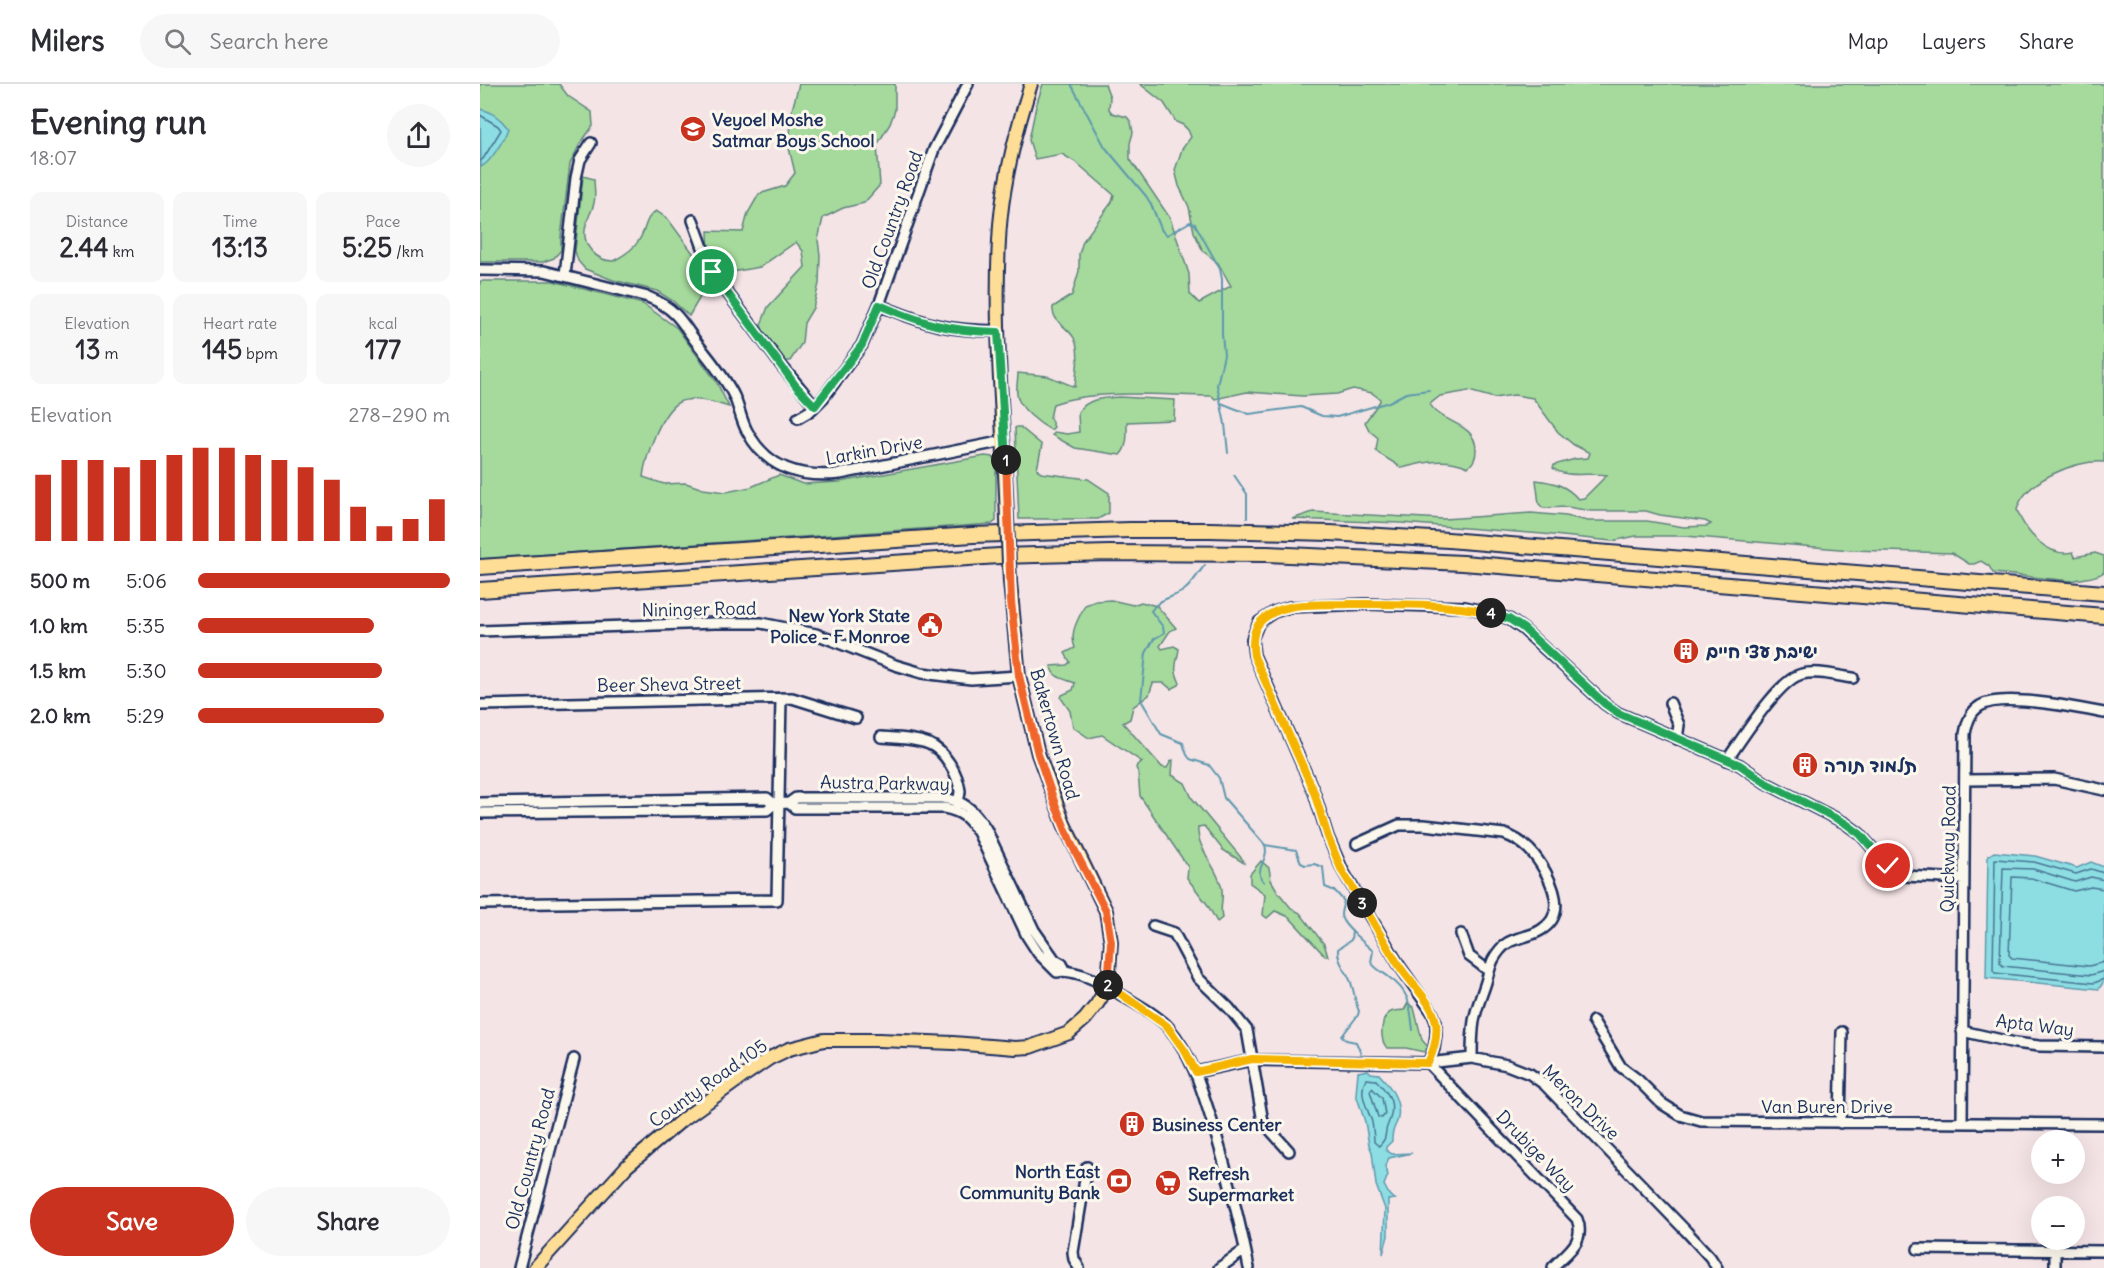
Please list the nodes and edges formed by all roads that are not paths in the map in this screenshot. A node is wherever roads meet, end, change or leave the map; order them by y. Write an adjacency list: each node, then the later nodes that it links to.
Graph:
1 (968, 84): 7 (street, Old Country Road)
2 (1031, 84): 8 (main road, Bakertown Road)
3 (591, 143): 6 (street)
4 (693, 220): 9 (street)
5 (480, 270): 6 (street, Larkin Drive)
6 (565, 275): 11 (street, Larkin Drive)
7 (879, 305): 8 (street); 9 (street, Old Country Road)
8 (998, 332): 11 (main road, Bakertown Road)
9 (815, 406): 10 (street, Old Country Road)
10 (798, 418)
11 (1004, 441): 17 (main road, Bakertown Road, bridge)
12 (480, 567): 14 (highway)
13 (480, 590): 15 (highway)
14 (2104, 593)
15 (2104, 616)
16 (480, 631): 17 (street, Nininger Road)
17 (1019, 676): 39 (main road, Bakertown Road)
18 (1853, 678): 26 (street)
19 (781, 698): 21 (street, Beer Sheva Street); 23 (street, Beer Sheva Street); 30 (street)
20 (1670, 703): 25 (street)
21 (480, 705)
22 (2104, 713): 27 (street, Quickway Road)
23 (856, 718)
24 (881, 737): 31 (street)
25 (1677, 739): 26 (street); 47 (street)
26 (1727, 759): 34 (street)
27 (1965, 780): 28 (street); 34 (street, Quickway Road)
28 (2104, 789)
29 (480, 803): 30 (street, Austra Parkway)
30 (776, 804): 31 (street, Austra Parkway); 32 (street, Austra Parkway); 35 (street)
31 (956, 805): 39 (street, Austra Parkway)
32 (480, 813)
33 (1357, 843): 38 (street)
34 (1964, 879): 41 (street, Quickway Road)
35 (480, 904)
36 (1153, 926): 46 (street)
37 (1461, 934): 38 (street)
38 (1489, 971): 44 (street)
39 (1108, 986): 48 (street); 60 (main road, County Road 105)
40 (1593, 1022): 49 (street, Van Buren Drive)
41 (1962, 1031): 43 (street, Apta Way); 50 (street, Quickway Road)
42 (1842, 1032): 49 (street)
43 (2104, 1047)
44 (1472, 1058): 47 (street, Meron Drive); 64 (street, Meron Drive)
45 (574, 1059): 59 (street, Old Country Road)
46 (1252, 1059): 47 (street, Meron Drive); 48 (street, Meron Drive); 52 (street)
47 (1428, 1063): 58 (street, Drubige Way)
48 (1196, 1072): 55 (street)
49 (1840, 1123): 50 (street, Van Buren Drive)
50 (1962, 1123): 51 (street, Van Buren Drive)
51 (2104, 1124)
52 (1289, 1151)
53 (1087, 1167): 61 (street)
54 (1918, 1249): 56 (street)
55 (1245, 1250): 62 (street); 63 (street)
56 (2055, 1251): 57 (street); 65 (street)
57 (2104, 1251)
58 (1552, 1267)
59 (519, 1268)
60 (535, 1268)
61 (1079, 1268)
62 (1219, 1268)
63 (1249, 1268)
64 (1717, 1268)
65 (2055, 1268)

